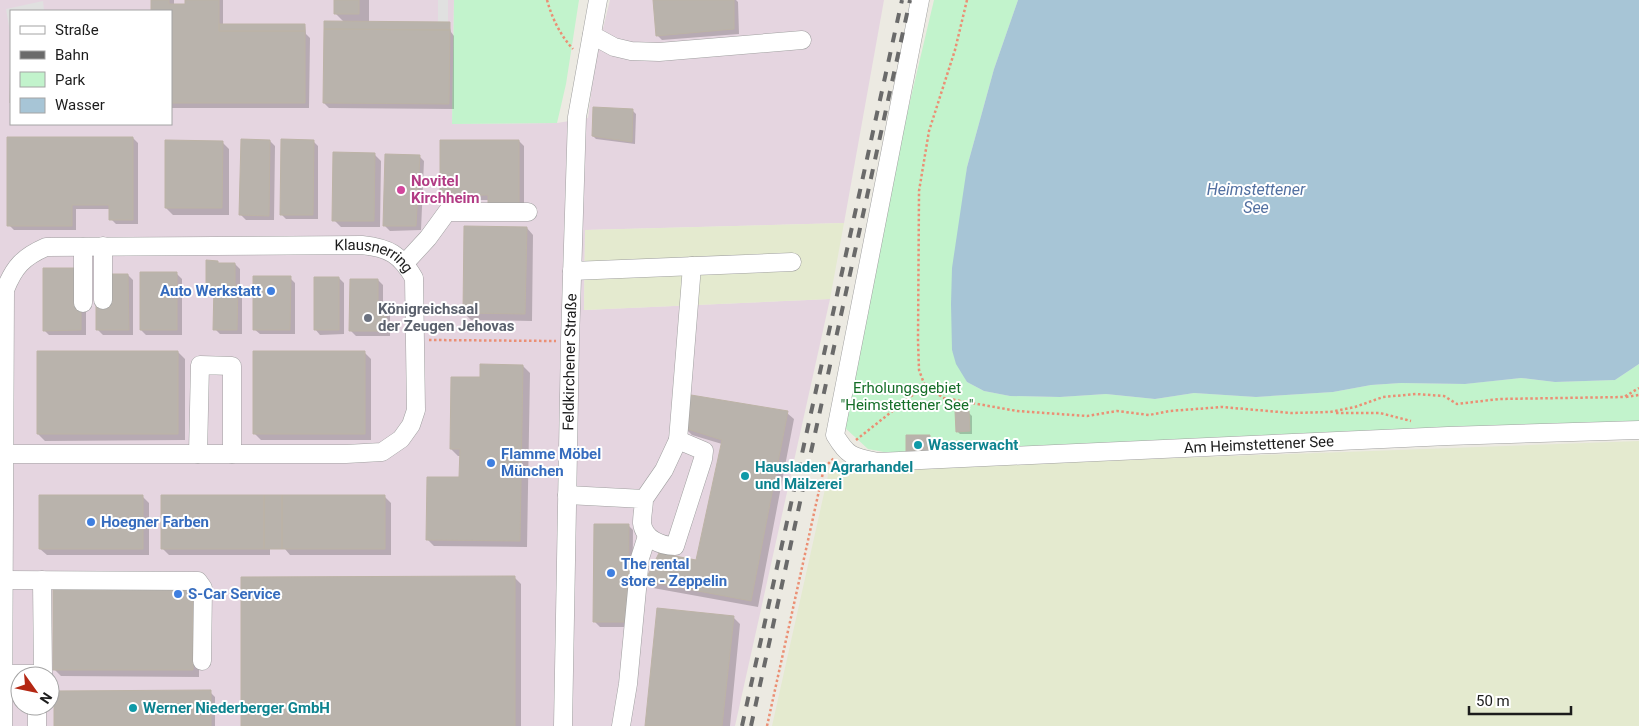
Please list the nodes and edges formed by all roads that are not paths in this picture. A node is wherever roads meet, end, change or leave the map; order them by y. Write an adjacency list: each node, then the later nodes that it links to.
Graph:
1 (598, 0): 3 (street, Feldkirchener Straße)
2 (920, 0): 14 (street, Am Heimstettener See)
3 (592, 35): 4 (street); 11 (street, Feldkirchener Straße)
4 (802, 40)
5 (528, 212): 9 (street)
6 (83, 246): 7 (street, Klausnerring); 13 (street); 16 (street, Klausnerring)
7 (103, 246): 9 (street, Klausnerring); 12 (street)
8 (792, 262): 10 (street)
9 (405, 263): 18 (street, Klausnerring)
10 (692, 266): 11 (street); 15 (street)
11 (572, 272): 19 (street, Feldkirchener Straße)
12 (104, 300)
13 (83, 303)
14 (1639, 430)
15 (678, 440): 20 (street); 21 (street)
16 (5, 454): 17 (street, Klausnerring); 22 (street, Klausnerring)
17 (198, 454): 18 (street, Klausnerring); 18 (street)
18 (232, 454)
19 (567, 495): 20 (street); 28 (street, Feldkirchener Straße)
20 (644, 499): 21 (street)
21 (647, 536): 29 (street)
22 (4, 580): 23 (street); 24 (street, Klausnerring)
23 (42, 580): 25 (street); 26 (street)
24 (2, 634): 26 (street, Klausnerring)
25 (202, 661)
26 (3, 674): 27 (street, Klausnerring)
27 (3, 726)
28 (563, 726)
29 (621, 726)

